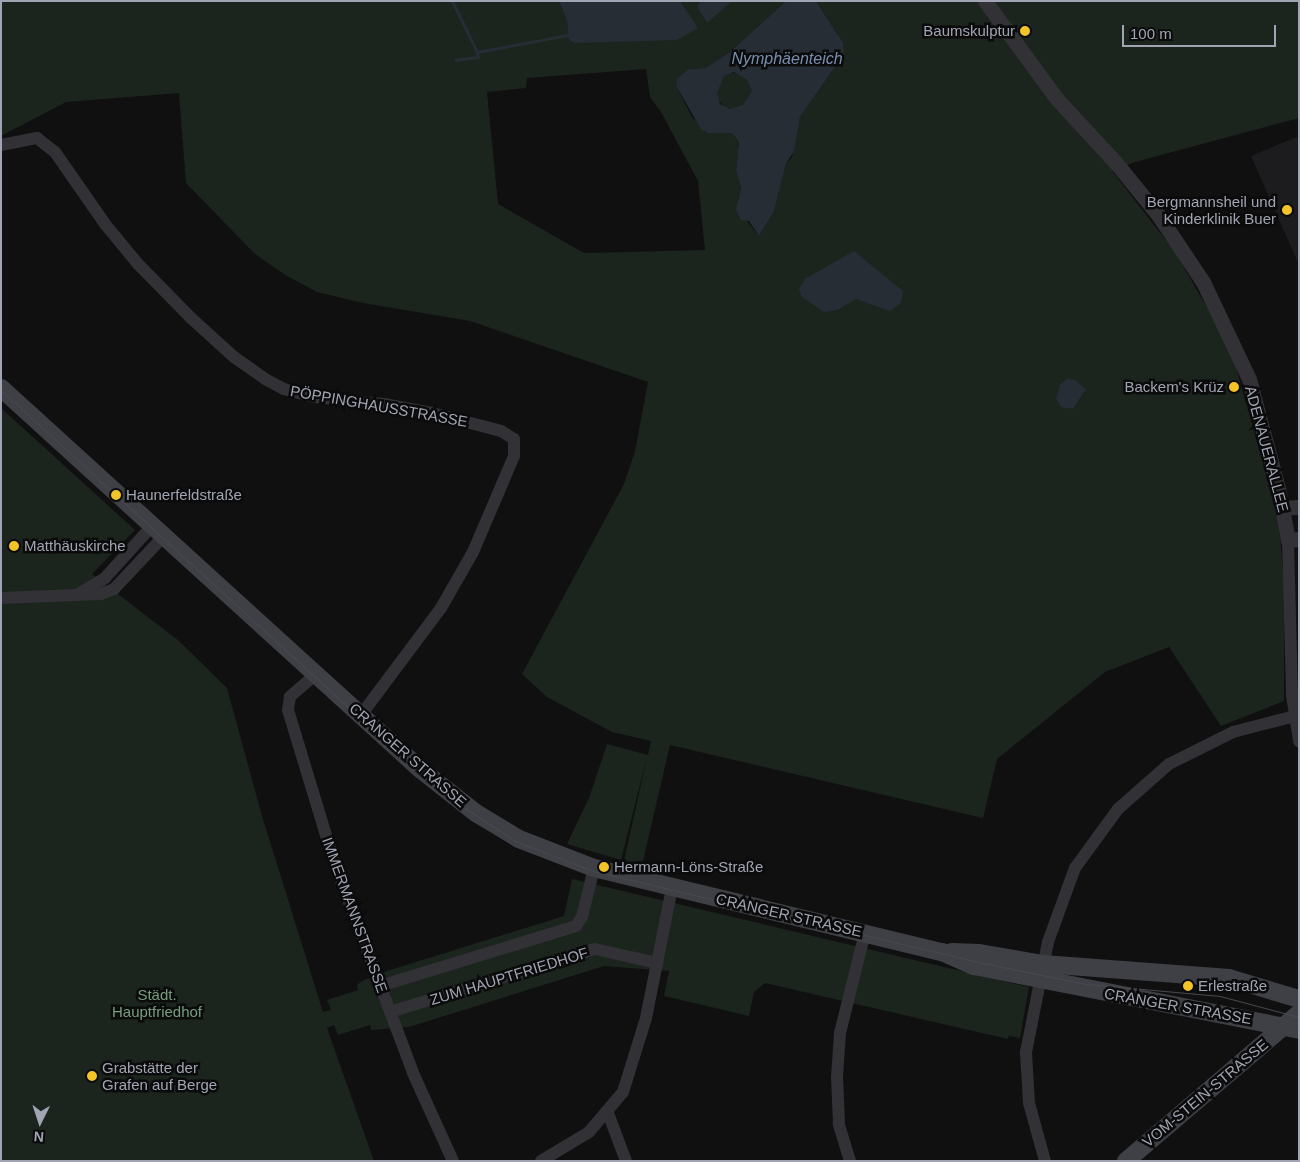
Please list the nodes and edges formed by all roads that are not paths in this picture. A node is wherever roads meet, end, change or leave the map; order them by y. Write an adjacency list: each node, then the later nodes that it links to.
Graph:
1 (984, 1): 5 (street, ADENAUERALLEE)
2 (1, 145): 10 (street, PÖPPINGHAUSSTRASSE)
3 (1, 388): 6 (main road, CRANGER STRASSE)
4 (1299, 507): 5 (street)
5 (1283, 508): 7 (street, ADENAUERALLEE)
6 (158, 531): 8 (street); 9 (main road, CRANGER STRASSE)
7 (1293, 539): 11 (street, ADENAUERALLEE)
8 (1, 598)
9 (316, 674): 10 (main road, CRANGER STRASSE); 18 (street, IMMERMANNSTRASSE)
10 (361, 715): 13 (main road, CRANGER STRASSE)
11 (1295, 716): 12 (street, ADENAUERALLEE); 17 (street)
12 (1299, 741)
13 (594, 868): 14 (main road, CRANGER STRASSE); 18 (street, ZUM HAUPTFRIEDHOF)
14 (672, 888): 15 (main road, CRANGER STRASSE); 16 (street)
15 (865, 933): 17 (main road, CRANGER STRASSE); 27 (street)
16 (656, 963): 20 (street, ZUM HAUPTFRIEDHOF); 23 (street)
17 (1041, 972): 19 (main road, CRANGER STRASSE); 22 (main road, CRANGER STRASSE); 28 (street)
18 (380, 986): 20 (street, IMMERMANNSTRASSE)
19 (1299, 999)
20 (390, 1012): 24 (street, IMMERMANNSTRASSE)
21 (1299, 1013): 22 (main road, VOM-STEIN-STRASSE)
22 (1294, 1026): 29 (main road, VOM-STEIN-STRASSE)
23 (608, 1113): 25 (street); 26 (street)
24 (453, 1161)
25 (541, 1161)
26 (626, 1161)
27 (850, 1161)
28 (1045, 1161)
29 (1126, 1161)

